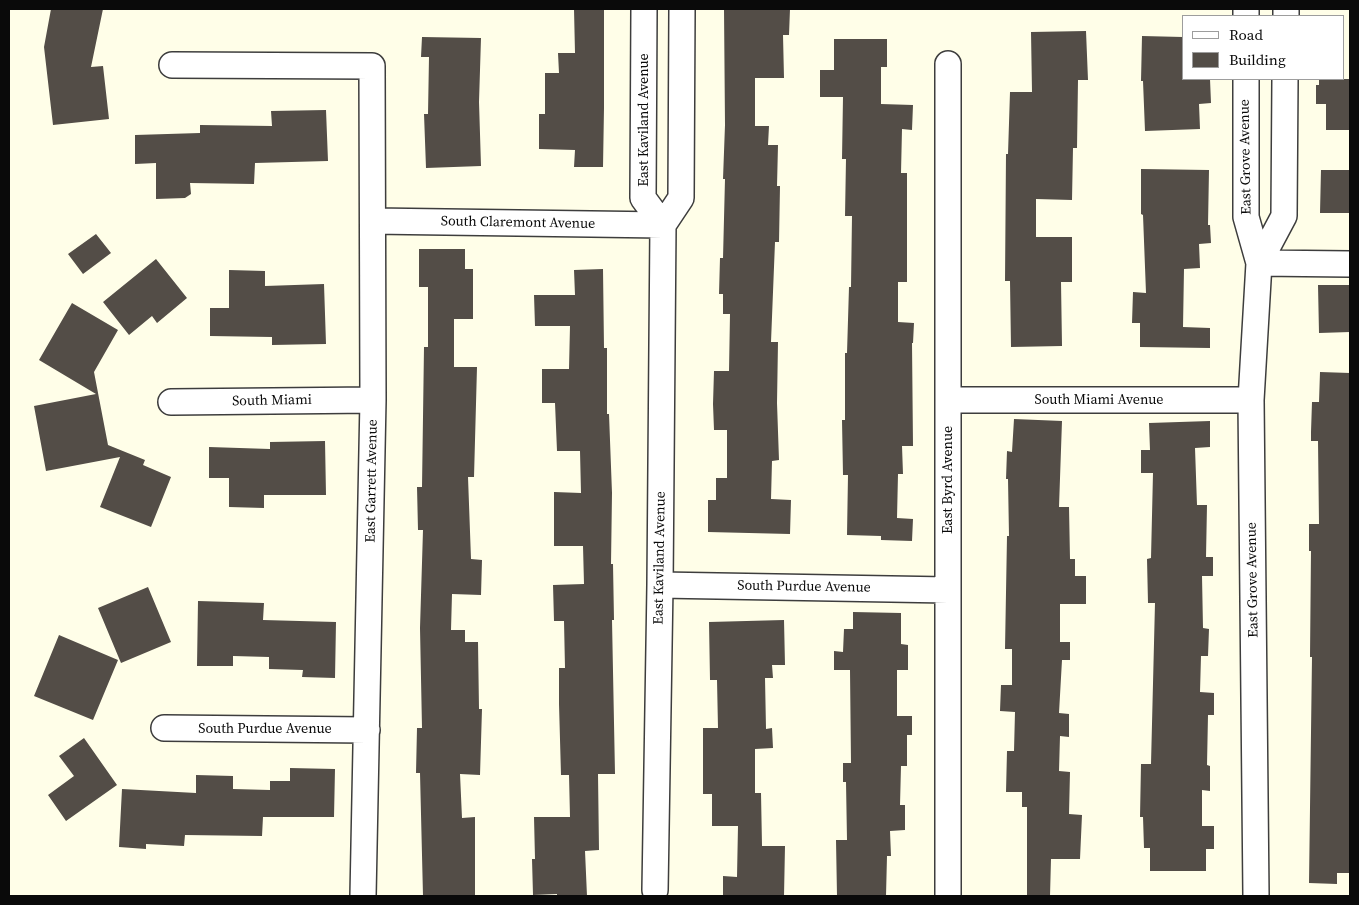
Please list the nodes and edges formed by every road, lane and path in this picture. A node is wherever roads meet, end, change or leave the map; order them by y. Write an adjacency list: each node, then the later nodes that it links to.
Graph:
1 (644, 9): 8 (street, East Kaviland Avenue)
2 (682, 9): 8 (street)
3 (948, 64): 12 (street, East Byrd Avenue)
4 (172, 65): 7 (street, East Garrett Avenue)
5 (1246, 80): 9 (street, East Grove Avenue)
6 (1285, 80): 9 (street, East Grove Avenue)
7 (373, 222): 8 (street, South Claremont Avenue); 11 (street, East Garrett Avenue)
8 (664, 225): 15 (street, East Kaviland Avenue)
9 (1260, 263): 10 (street); 13 (street, East Grove Avenue)
10 (1350, 264)
11 (373, 400): 14 (street, South Miami); 18 (street, East Garrett Avenue)
12 (948, 400): 13 (street, South Miami Avenue); 16 (street, East Byrd Avenue)
13 (1251, 400): 22 (street, East Grove Avenue)
14 (171, 402)
15 (660, 585): 16 (street, South Purdue Avenue); 19 (street, East Kaviland Avenue)
16 (948, 590): 21 (street, East Byrd Avenue)
17 (164, 728): 18 (street, South Purdue Avenue)
18 (367, 730): 20 (street, East Garrett Avenue)
19 (655, 890)
20 (363, 896)
21 (948, 896)
22 (1256, 896)

